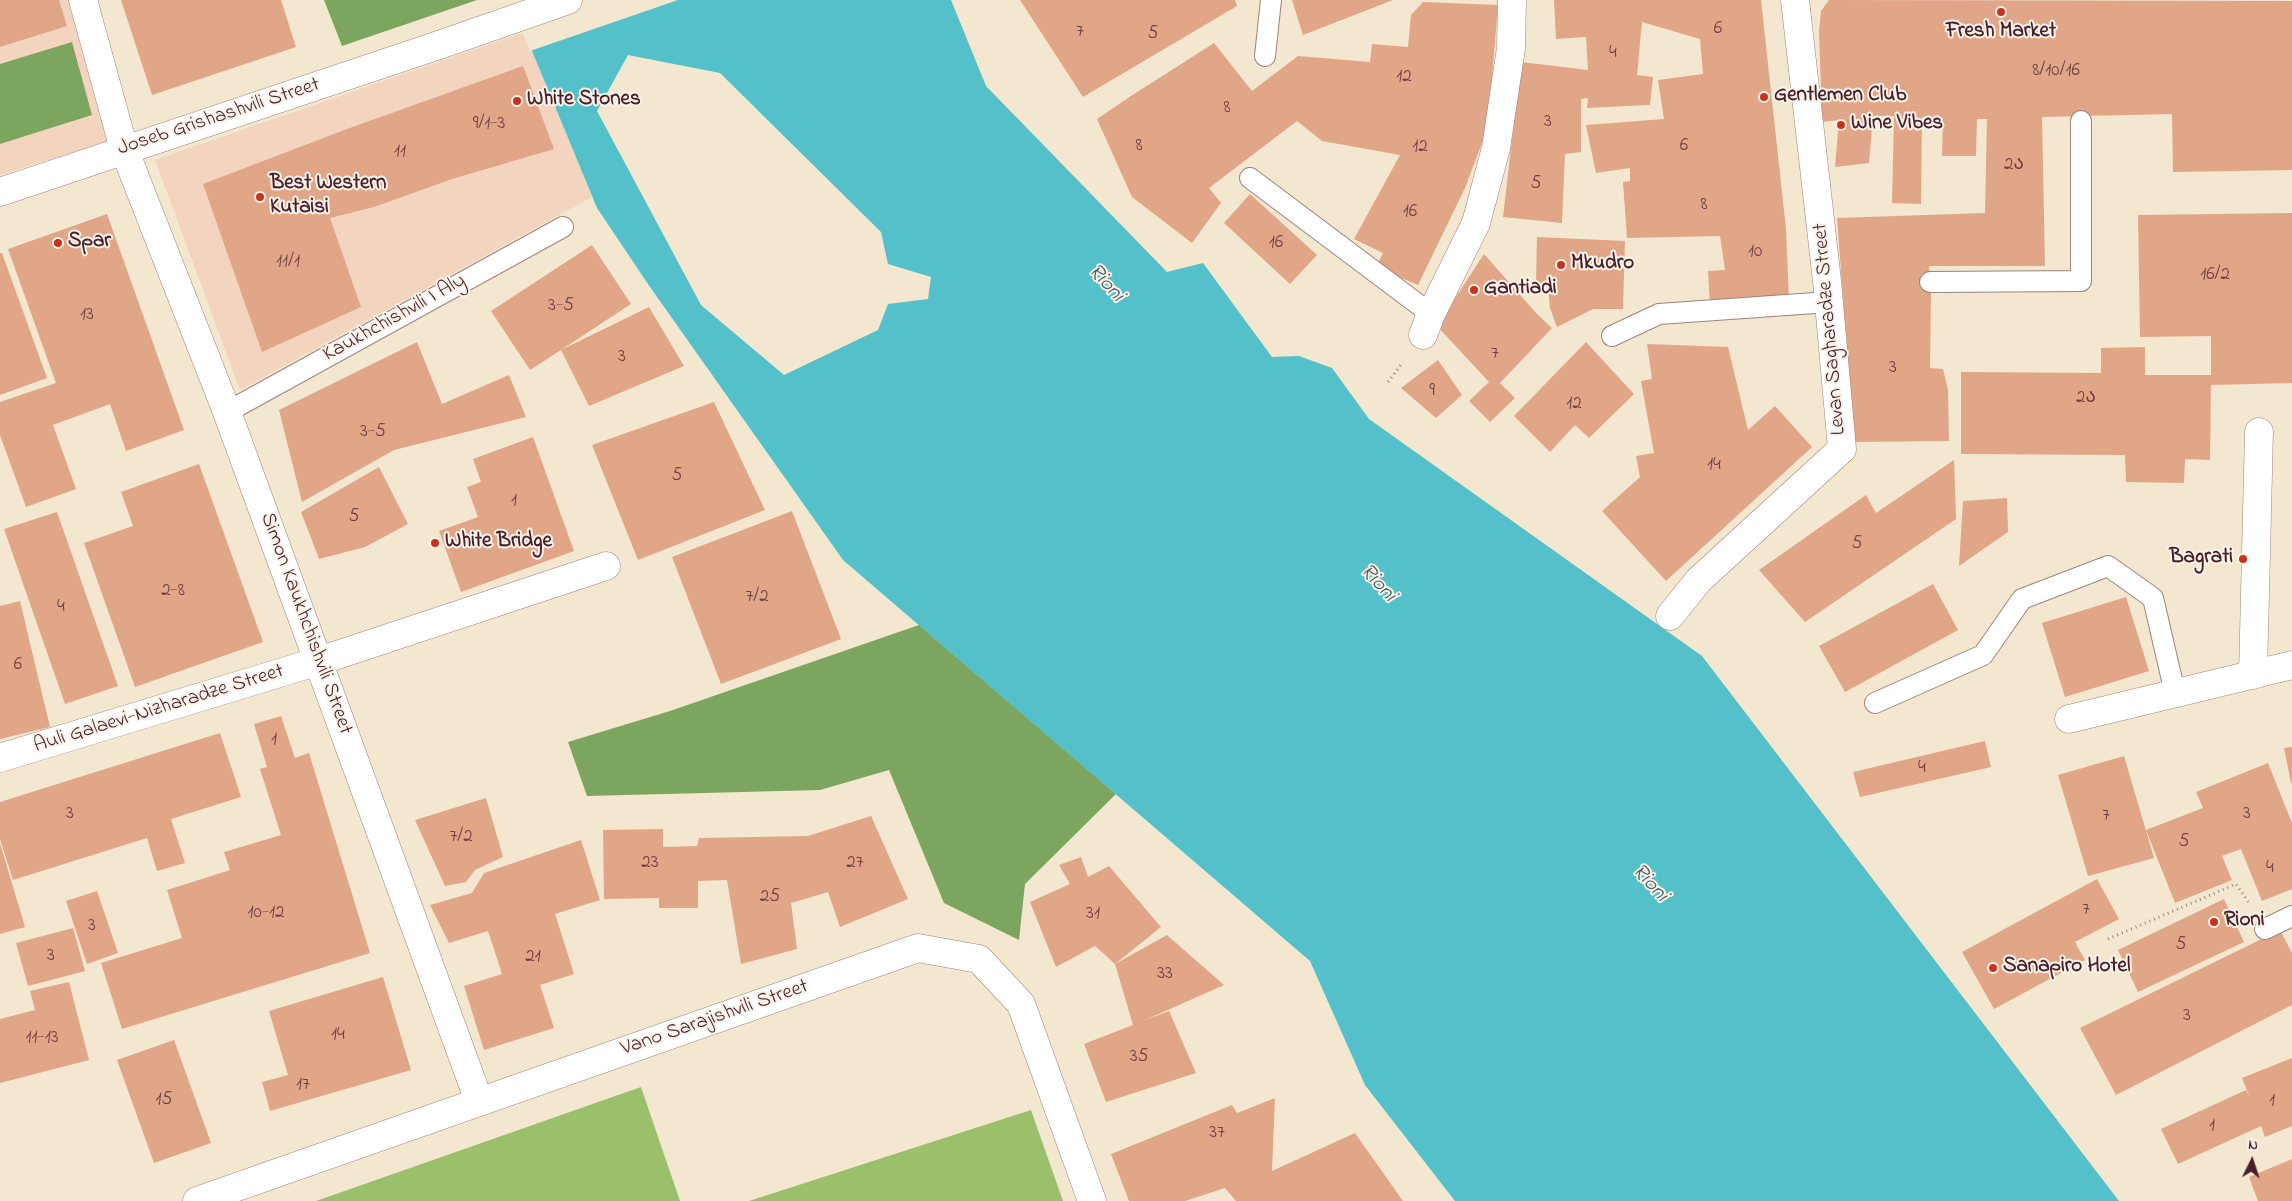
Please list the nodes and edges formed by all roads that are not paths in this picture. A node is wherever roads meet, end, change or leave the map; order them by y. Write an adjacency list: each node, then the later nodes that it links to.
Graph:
1 (84, 0): 8 (street, Simon Kaukhchishvili Street)
2 (568, 0): 8 (street, Joseb Grishashvili Street)
3 (1271, 0): 6 (lane)
4 (1512, 0): 14 (street)
5 (1795, 0): 13 (street, Levan Sagharadze Street)
6 (1265, 56)
7 (2081, 121): 12 (lane)
8 (124, 149): 10 (street, Joseb Grishashvili Street); 16 (street, Simon Kaukhchishvili Street)
9 (1250, 178): 14 (lane)
10 (0, 192)
11 (563, 226): 16 (lane, Kaukhchishvili I Aly)
12 (1930, 282)
13 (1833, 288): 15 (lane); 19 (street, Levan Sagharadze Street)
14 (1427, 324)
15 (1612, 336)
16 (227, 412): 20 (street, Simon Kaukhchishvili Street)
17 (606, 566): 20 (street, Auli Galaevi-Nizharadze Street)
18 (2255, 597): 22 (street)
19 (1670, 616)
20 (319, 660): 26 (street, Auli Galaevi-Nizharadze Street); 29 (street, Simon Kaukhchishvili Street)
21 (2292, 665): 22 (street)
22 (2254, 675): 23 (street)
23 (2175, 694): 24 (lane); 25 (street)
24 (1875, 703)
25 (2069, 719)
26 (0, 758)
27 (2292, 916): 28 (lane)
28 (2265, 929)
29 (479, 1101): 30 (street, Vano Sarajishvili Street); 31 (street, Vano Sarajishvili Street)
30 (197, 1201)
31 (1092, 1201)

